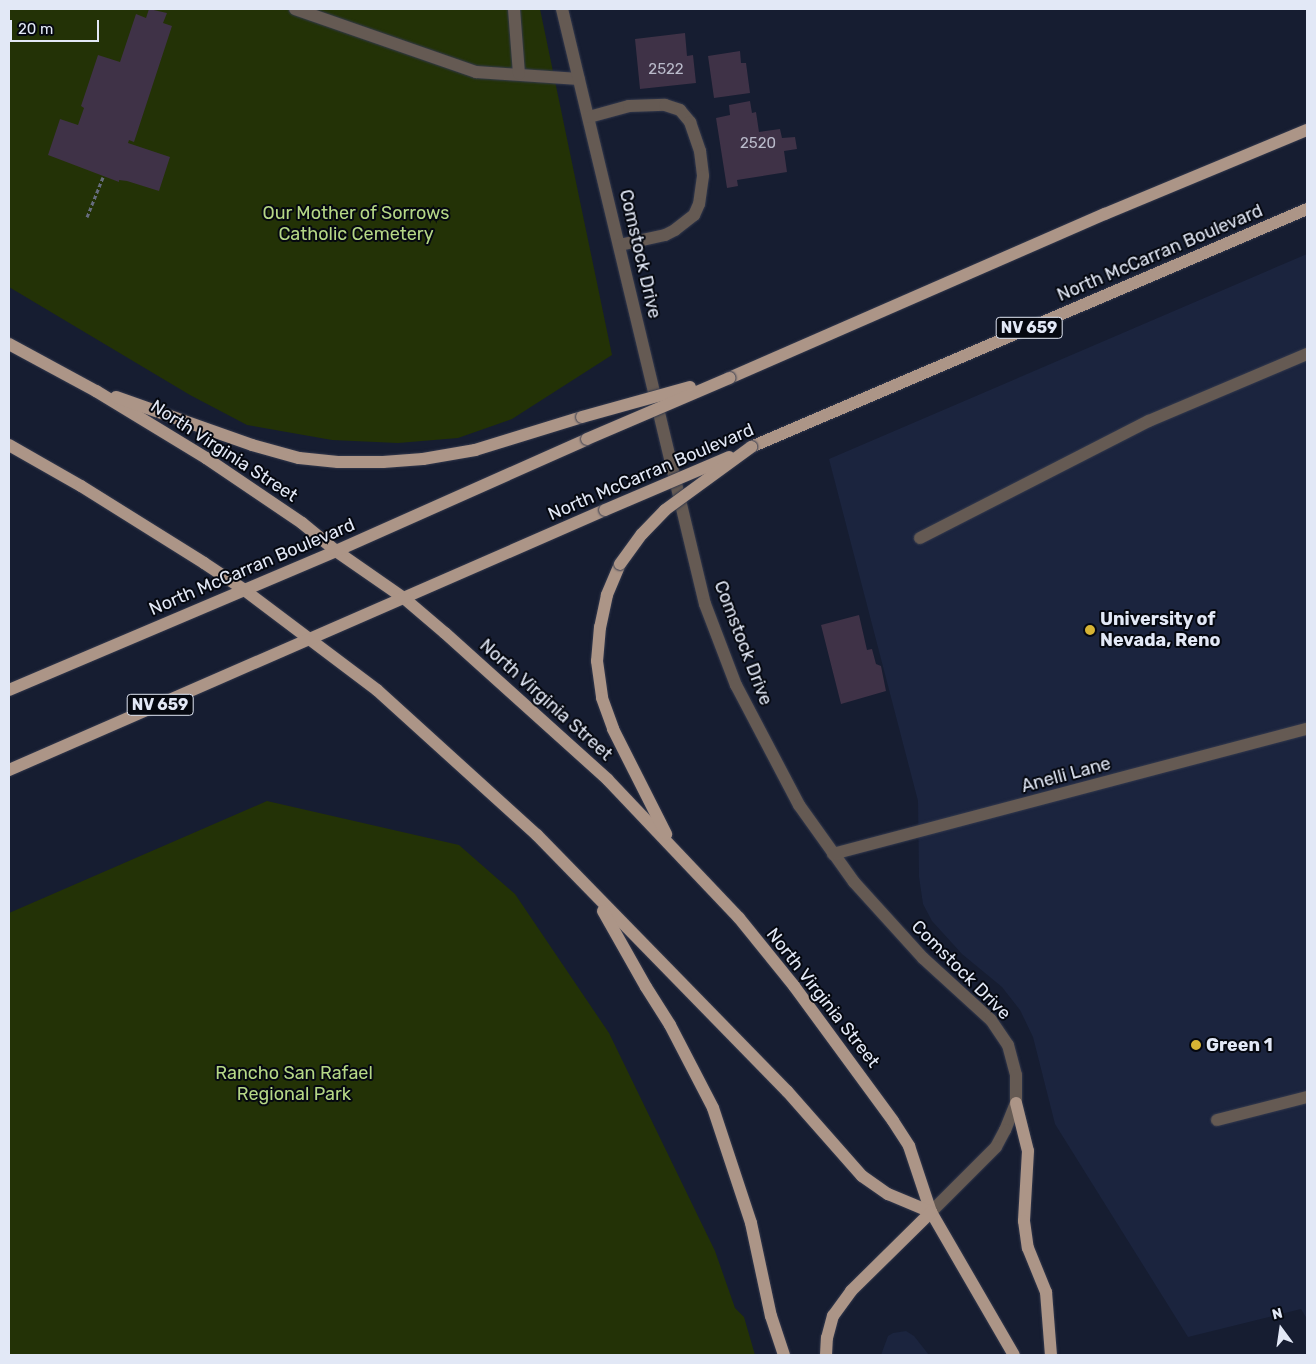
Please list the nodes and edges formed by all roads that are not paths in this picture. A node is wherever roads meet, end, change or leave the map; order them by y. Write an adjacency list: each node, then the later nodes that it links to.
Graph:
1 (295, 9): 4 (street)
2 (514, 9): 4 (street)
3 (562, 9): 5 (street, Comstock Drive)
4 (519, 74): 5 (street)
5 (579, 79): 6 (street, Comstock Drive)
6 (589, 116): 9 (street, Comstock Drive); 9 (street)
7 (1307, 130): 12 (main road, North McCarran Boulevard)
8 (1307, 208): 15 (main road, North McCarran Boulevard / NV 659)
9 (620, 246): 25 (street, Comstock Drive)
10 (9, 344): 13 (main road, North Virginia Street)
11 (1307, 354): 16 (street)
12 (729, 378): 13 (main road, bridge); 17 (main road, North McCarran Boulevard, bridge)
13 (96, 390): 17 (main road, North Virginia Street)
14 (9, 445): 18 (main road)
15 (751, 448): 19 (main road, North McCarran Boulevard / NV 659, bridge); 24 (main road, bridge)
16 (920, 538)
17 (336, 551): 18 (main road, North McCarran Boulevard); 19 (main road, North Virginia Street)
18 (244, 589): 20 (main road); 21 (main road, North McCarran Boulevard)
19 (405, 599): 20 (main road, North McCarran Boulevard / NV 659); 24 (main road, North Virginia Street)
20 (310, 639): 23 (main road, North McCarran Boulevard / NV 659); 26 (main road)
21 (9, 690)
22 (1307, 729): 25 (street, Anelli Lane)
23 (9, 770)
24 (674, 848): 30 (main road, North Virginia Street)
25 (833, 854): 28 (street, Comstock Drive)
26 (595, 896): 30 (main road); 31 (main road)
27 (1307, 1097): 29 (street)
28 (1016, 1103): 30 (street, Comstock Drive); 34 (main road)
29 (1217, 1120)
30 (931, 1212): 32 (main road); 33 (main road, North Virginia Street)
31 (784, 1355)
32 (826, 1355)
33 (1014, 1355)
34 (1051, 1355)

